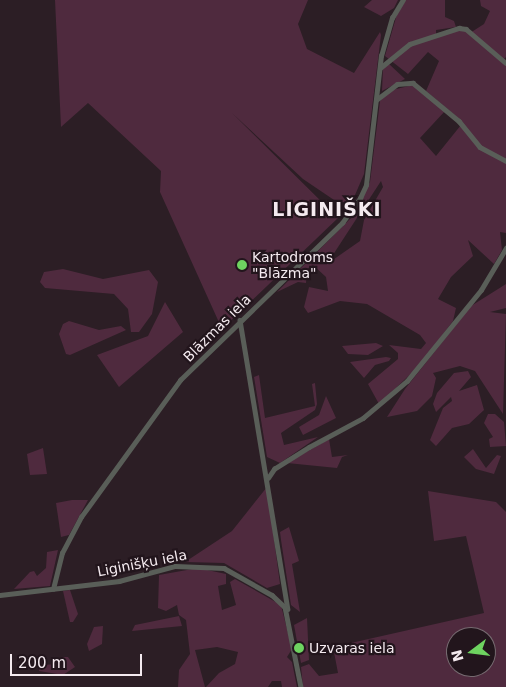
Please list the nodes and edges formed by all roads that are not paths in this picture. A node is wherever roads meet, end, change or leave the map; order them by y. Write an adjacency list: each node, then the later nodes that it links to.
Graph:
1 (403, 0): 3 (street, Blāzmas iela)
2 (506, 63): 3 (street)
3 (380, 68): 4 (street, Blāzmas iela)
4 (376, 100): 5 (street); 7 (street, Blāzmas iela)
5 (506, 161)
6 (506, 248): 8 (street)
7 (240, 320): 8 (street); 9 (street, Blāzmas iela)
8 (268, 478): 11 (street)
9 (53, 589): 10 (street, Liginišķu iela); 11 (street, Liginišķu iela)
10 (0, 595)
11 (289, 616): 12 (street, Liginišķu iela)
12 (301, 687)

